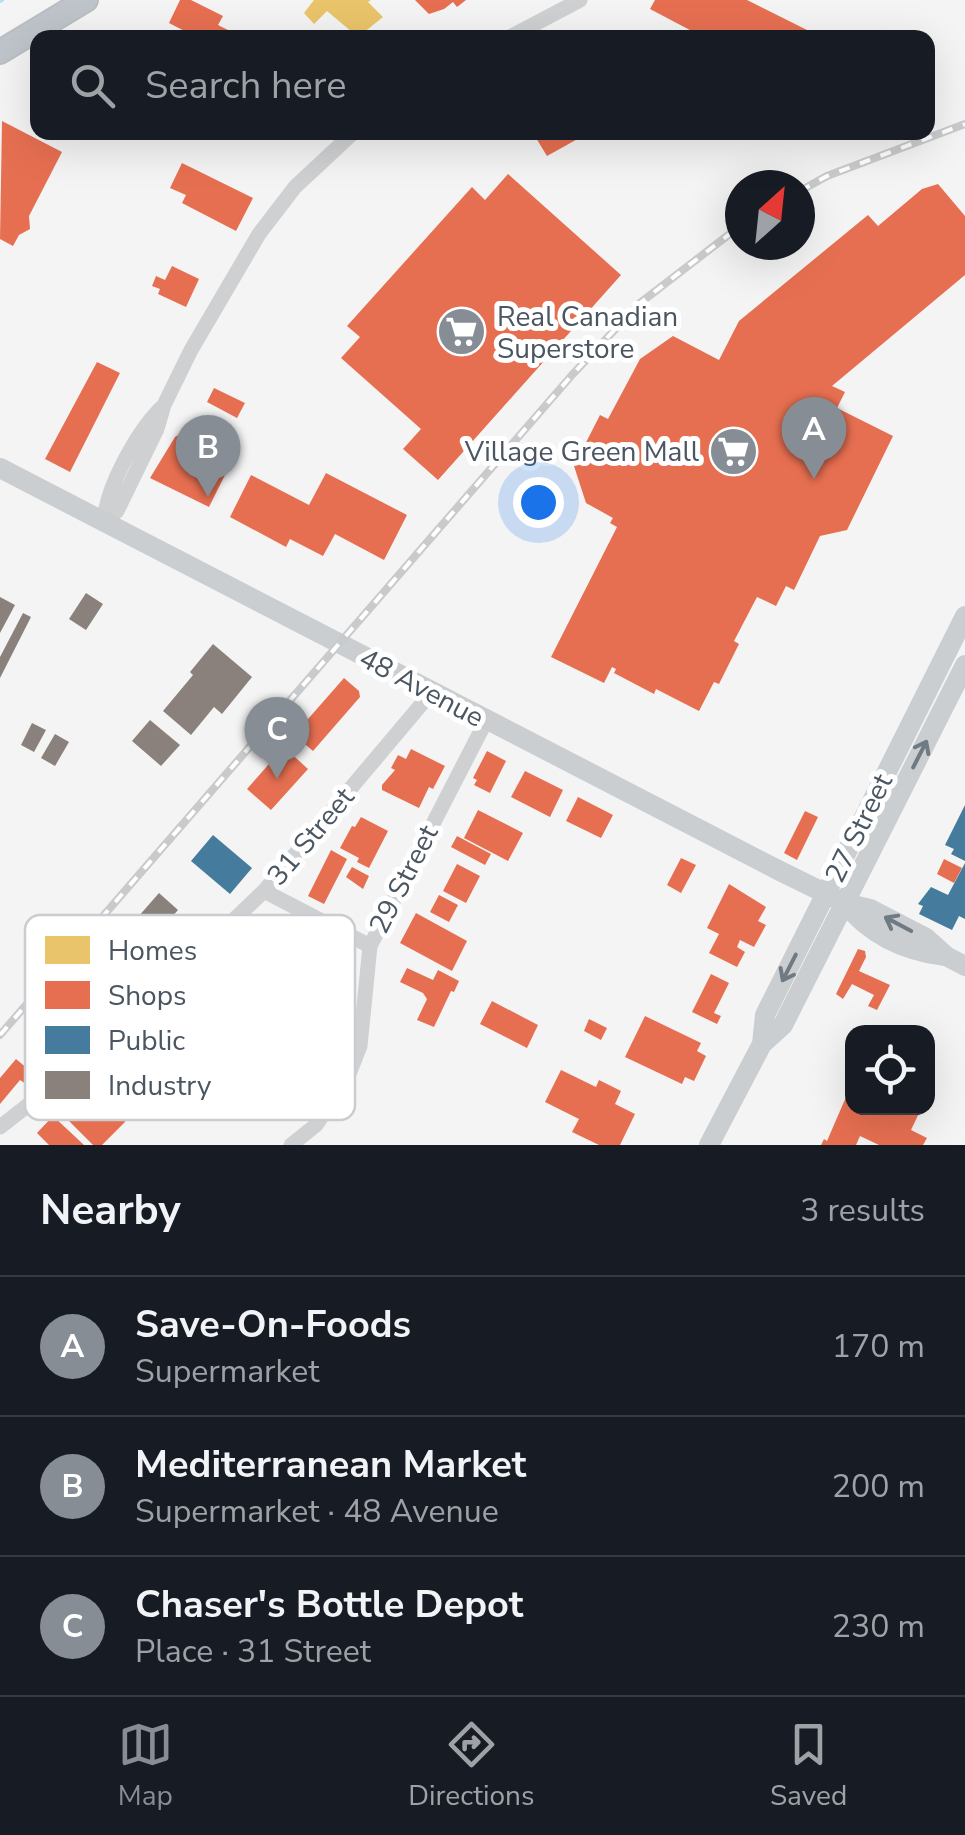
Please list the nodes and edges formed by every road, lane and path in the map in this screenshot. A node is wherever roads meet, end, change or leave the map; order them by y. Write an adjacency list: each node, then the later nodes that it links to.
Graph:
1 (56, 0): 6 (highway)
2 (86, 0): 4 (highway)
3 (580, 0): 5 (street)
4 (36, 30)
5 (523, 30)
6 (0, 34)
7 (30, 34): 8 (highway)
8 (0, 52)
9 (346, 140): 11 (street)
10 (0, 468): 11 (main road, 48 Avenue)
11 (104, 522): 15 (main road, 48 Avenue)
12 (965, 616): 14 (main road, 27 Street)
13 (965, 665): 14 (main road, 27 Street)
14 (941, 687): 17 (main road, 27 Street); 20 (main road, 27 Street, one-way to 14)
15 (431, 693): 16 (main road, 48 Avenue); 19 (street, 31 Street)
16 (486, 721): 18 (main road, 48 Avenue); 24 (street, 29 Street)
17 (843, 856): 18 (main road); 20 (main road, 27 Street)
18 (780, 872): 20 (main road, 48 Avenue)
19 (264, 891): 21 (street, 31 Street); 22 (street)
20 (835, 899): 25 (main road, 48 Avenue); 31 (main road, 27 Street)
21 (239, 915)
22 (310, 915)
23 (355, 938): 24 (street)
24 (370, 946): 26 (street, 29 Street)
25 (955, 961)
26 (355, 1059)
27 (25, 1107): 29 (street, 31 Street)
28 (320, 1120): 30 (street, 29 Street)
29 (0, 1127)
30 (291, 1145)
31 (710, 1145)

